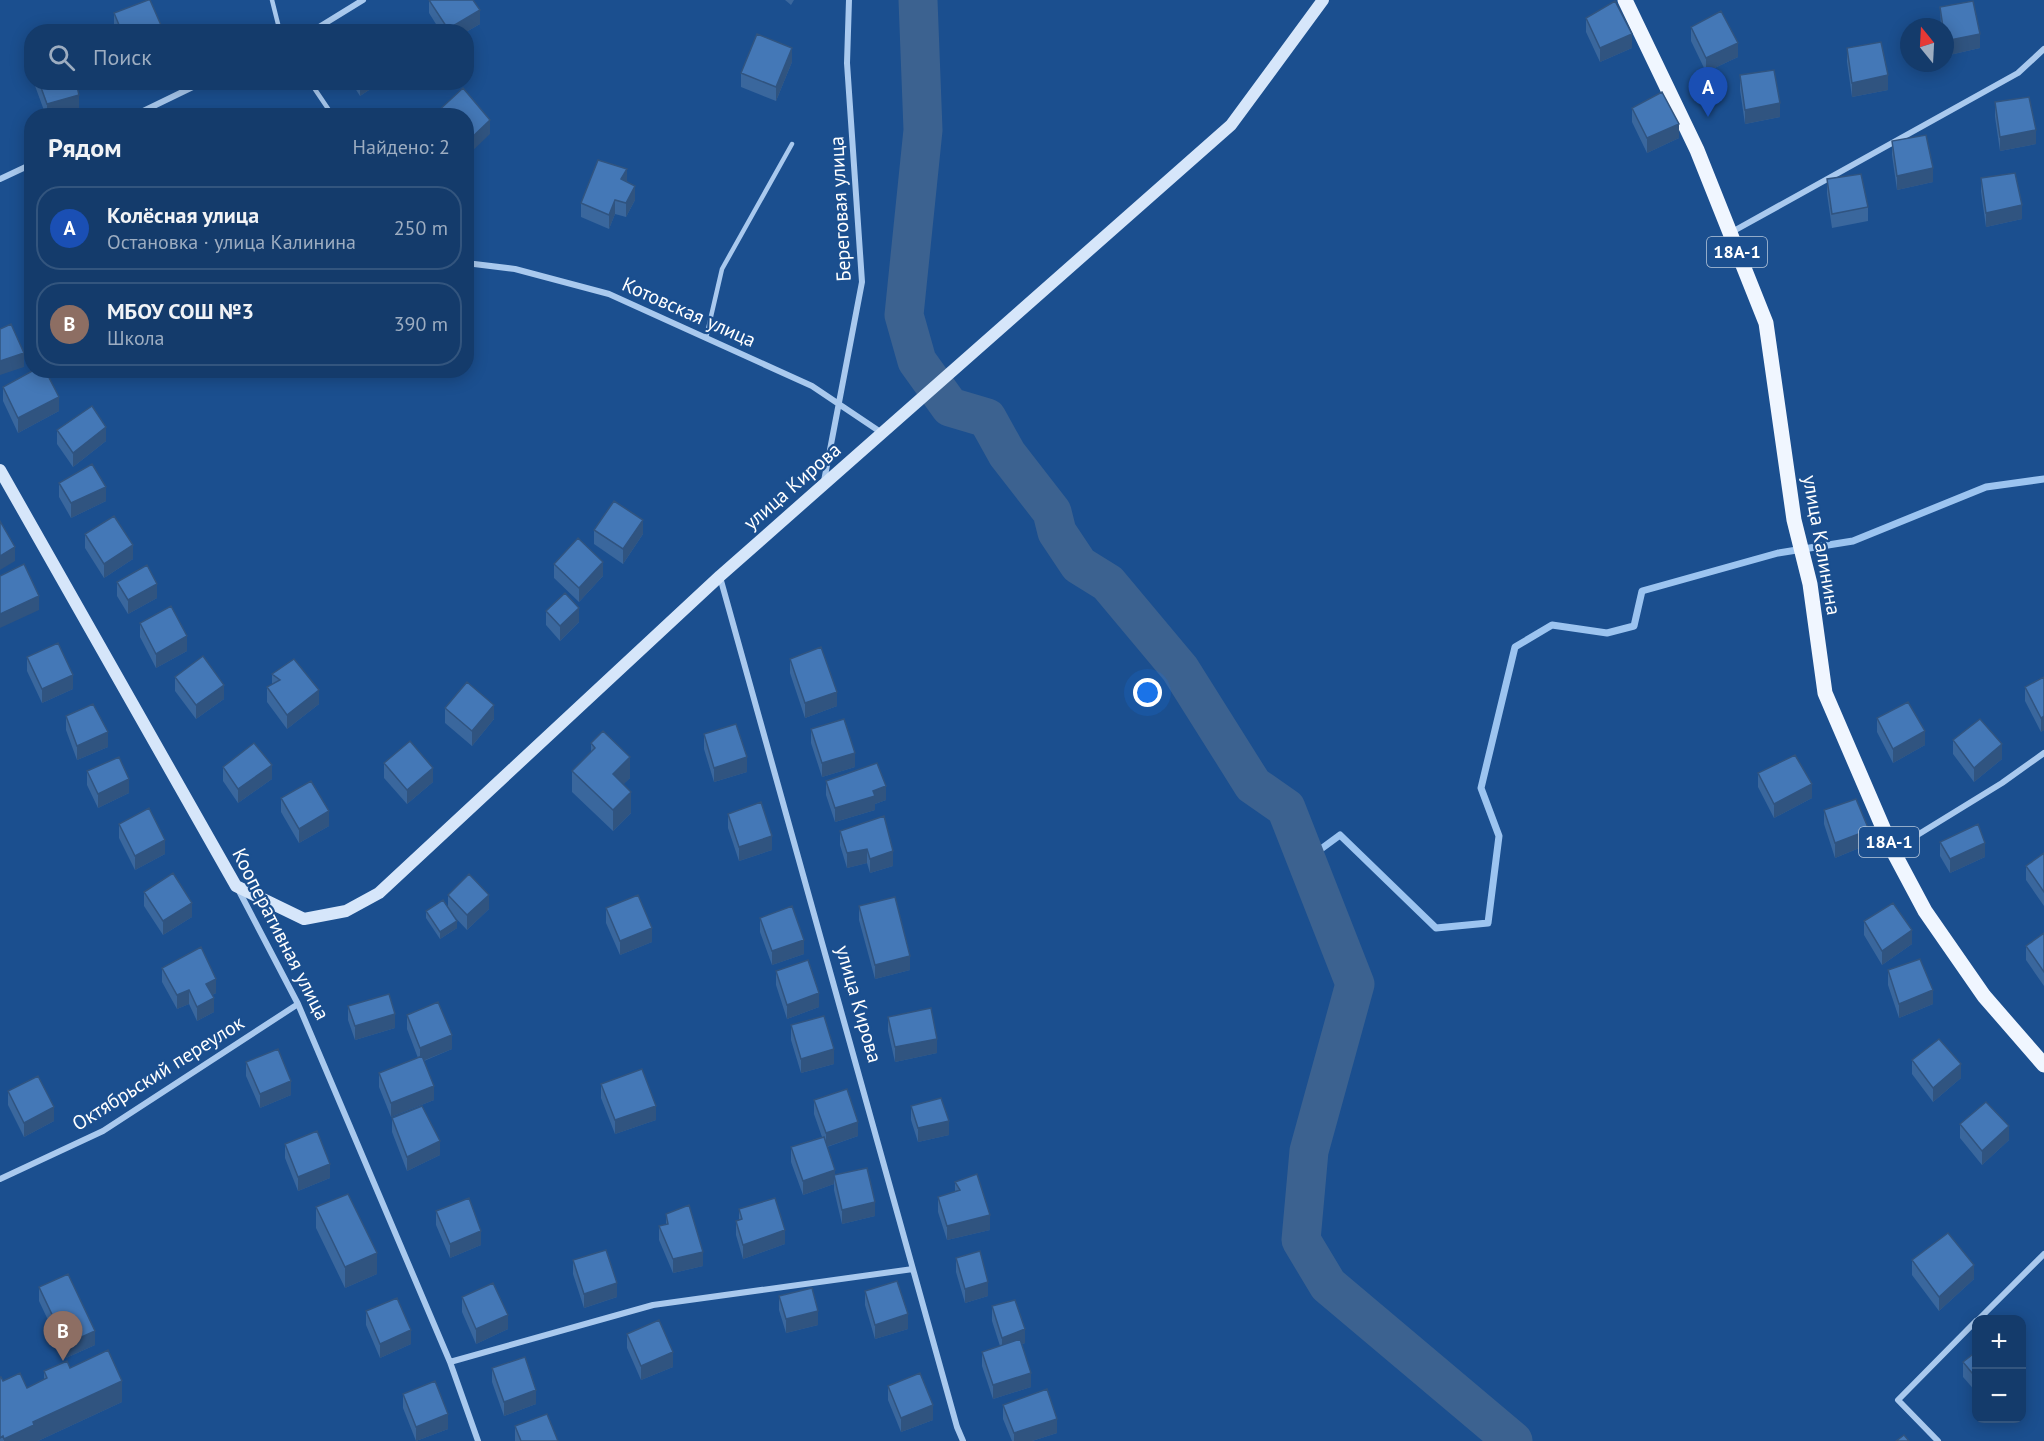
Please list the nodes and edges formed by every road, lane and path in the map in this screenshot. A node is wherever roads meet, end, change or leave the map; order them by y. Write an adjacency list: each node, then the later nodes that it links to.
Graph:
1 (272, 0): 6 (lane)
2 (363, 0): 7 (street)
3 (849, 0): 19 (street, Береговая улица)
4 (1323, 0): 20 (street, улица Кирова)
5 (1625, 0): 16 (main road, улица Калинина / 18А-1)
6 (278, 24)
7 (324, 24)
8 (2044, 50): 16 (street)
9 (187, 90): 11 (street)
10 (315, 90): 12 (lane)
11 (150, 108)
12 (328, 108)
13 (792, 144): 18 (lane)
14 (24, 168): 15 (street)
15 (0, 179)
16 (1730, 233): 25 (main road, улица Калинина / 18А-1)
17 (474, 264): 18 (street, Котовская улица)
18 (706, 338): 19 (street, Котовская улица)
19 (838, 404): 20 (street, Котовская улица); 22 (street, Береговая улица)
20 (886, 430): 22 (street, улица Кирова)
21 (0, 470): 26 (street, Кооперативная улица)
22 (824, 484): 23 (street, улица Кирова)
23 (720, 576): 26 (street, улица Кирова); 31 (street, улица Кирова)
24 (2044, 753): 25 (street)
25 (1893, 851): 28 (main road, улица Калинина / 18А-1)
26 (236, 886): 27 (street, Кооперативная улица)
27 (298, 1004): 29 (street, Октябрьский переулок); 34 (street, Кооперативная улица)
28 (2044, 1065)
29 (0, 1179)
30 (2044, 1254): 32 (street)
31 (913, 1269): 34 (street); 36 (street, улица Кирова)
32 (1984, 1315)
33 (1972, 1327): 37 (street)
34 (450, 1362): 35 (street, Кооперативная улица)
35 (478, 1441)
36 (963, 1441)
37 (1938, 1441)

